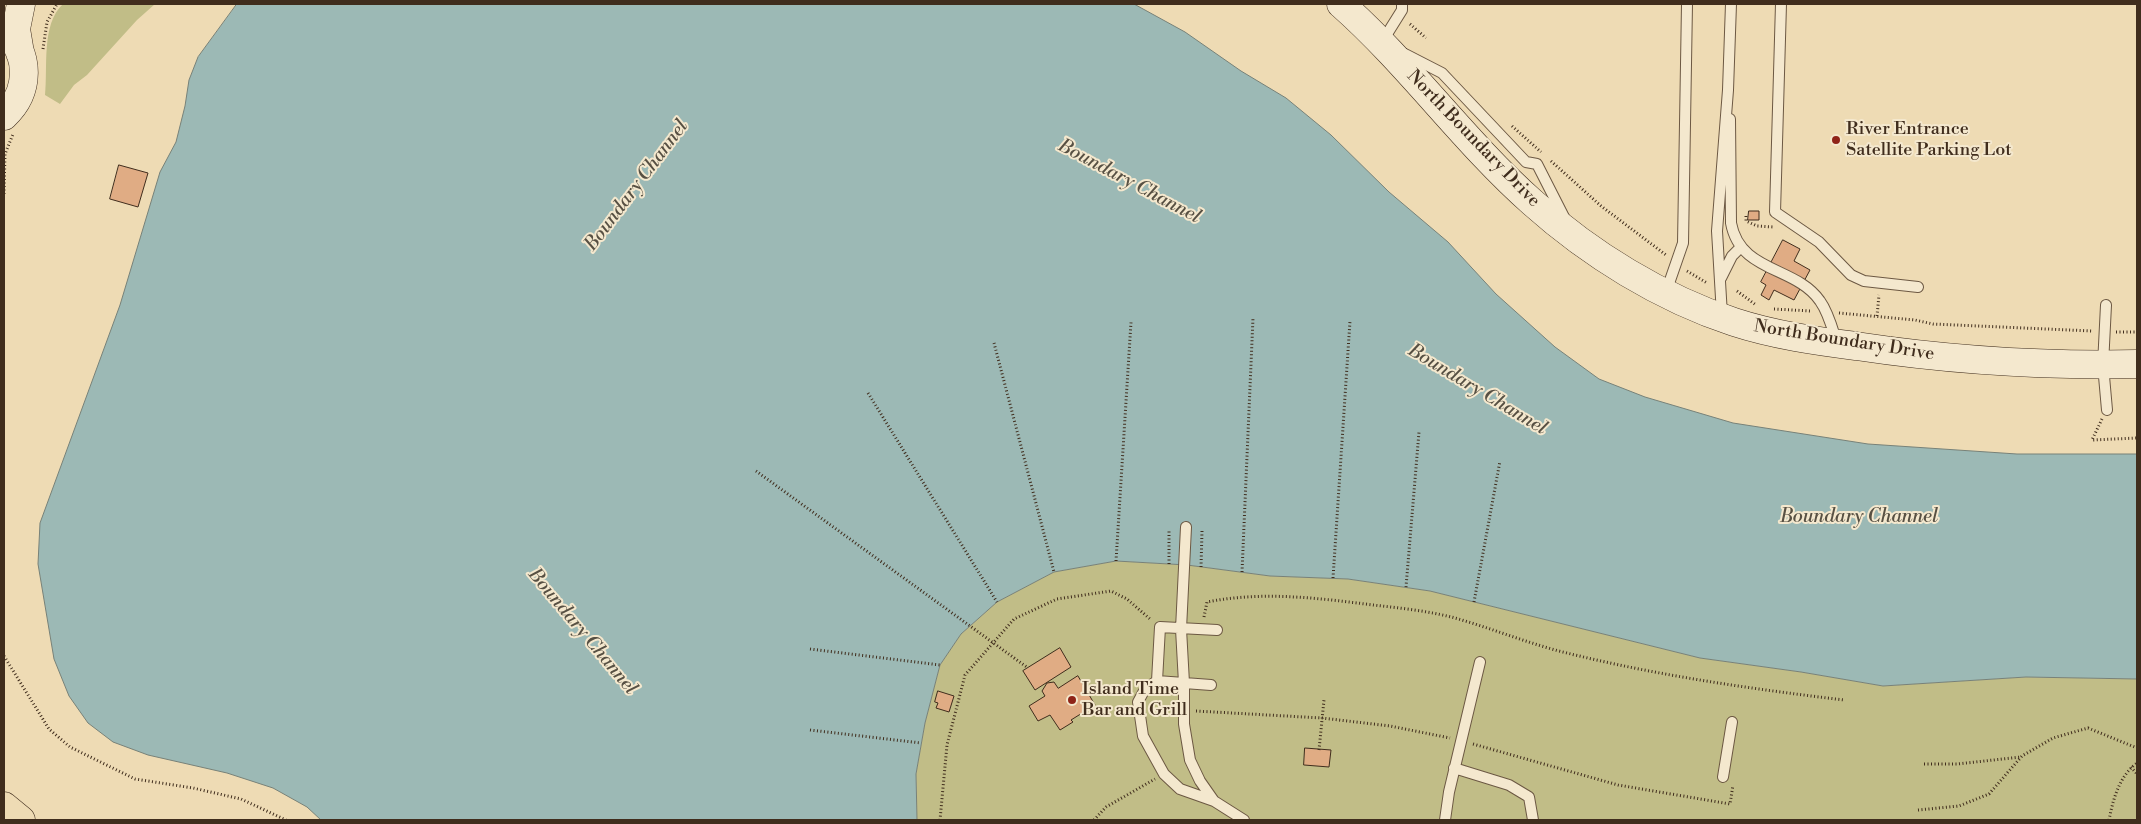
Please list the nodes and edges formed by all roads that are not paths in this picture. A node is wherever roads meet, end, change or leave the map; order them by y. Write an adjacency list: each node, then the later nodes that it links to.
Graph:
1 (22, 4): 9 (street)
2 (1341, 4): 8 (street, North Boundary Drive)
3 (1402, 4): 8 (lane)
4 (1688, 4): 15 (lane)
5 (1731, 4): 10 (lane)
6 (1782, 4): 14 (lane)
7 (4, 30): 9 (street)
8 (1382, 42): 15 (street, North Boundary Drive)
9 (20, 53): 11 (street)
10 (1728, 90): 12 (lane); 13 (lane)
11 (4, 116)
12 (1740, 248): 13 (lane); 18 (lane)
13 (1719, 286): 17 (lane)
14 (1918, 287)
15 (1666, 294): 17 (street, North Boundary Drive)
16 (2106, 305): 20 (lane)
17 (1722, 318): 18 (street, North Boundary Drive)
18 (1837, 344): 20 (street, North Boundary Drive)
19 (2137, 364): 20 (street, North Boundary Drive)
20 (2103, 365): 21 (lane)
21 (2107, 410)
22 (1186, 527): 23 (lane)
23 (1181, 629): 24 (lane); 26 (lane); 27 (lane)
24 (1217, 630)
25 (1480, 662): 30 (lane)
26 (1157, 681): 27 (lane); 32 (lane)
27 (1184, 682): 28 (lane); 32 (lane)
28 (1211, 685)
29 (1732, 722): 31 (lane)
30 (1454, 768): 38 (lane); 39 (lane)
31 (1723, 777)
32 (1214, 801): 37 (lane)
33 (4, 806): 36 (highway)
34 (4, 812): 35 (highway)
35 (8, 820)
36 (20, 820)
37 (1244, 820)
38 (1444, 820)
39 (1533, 820)

